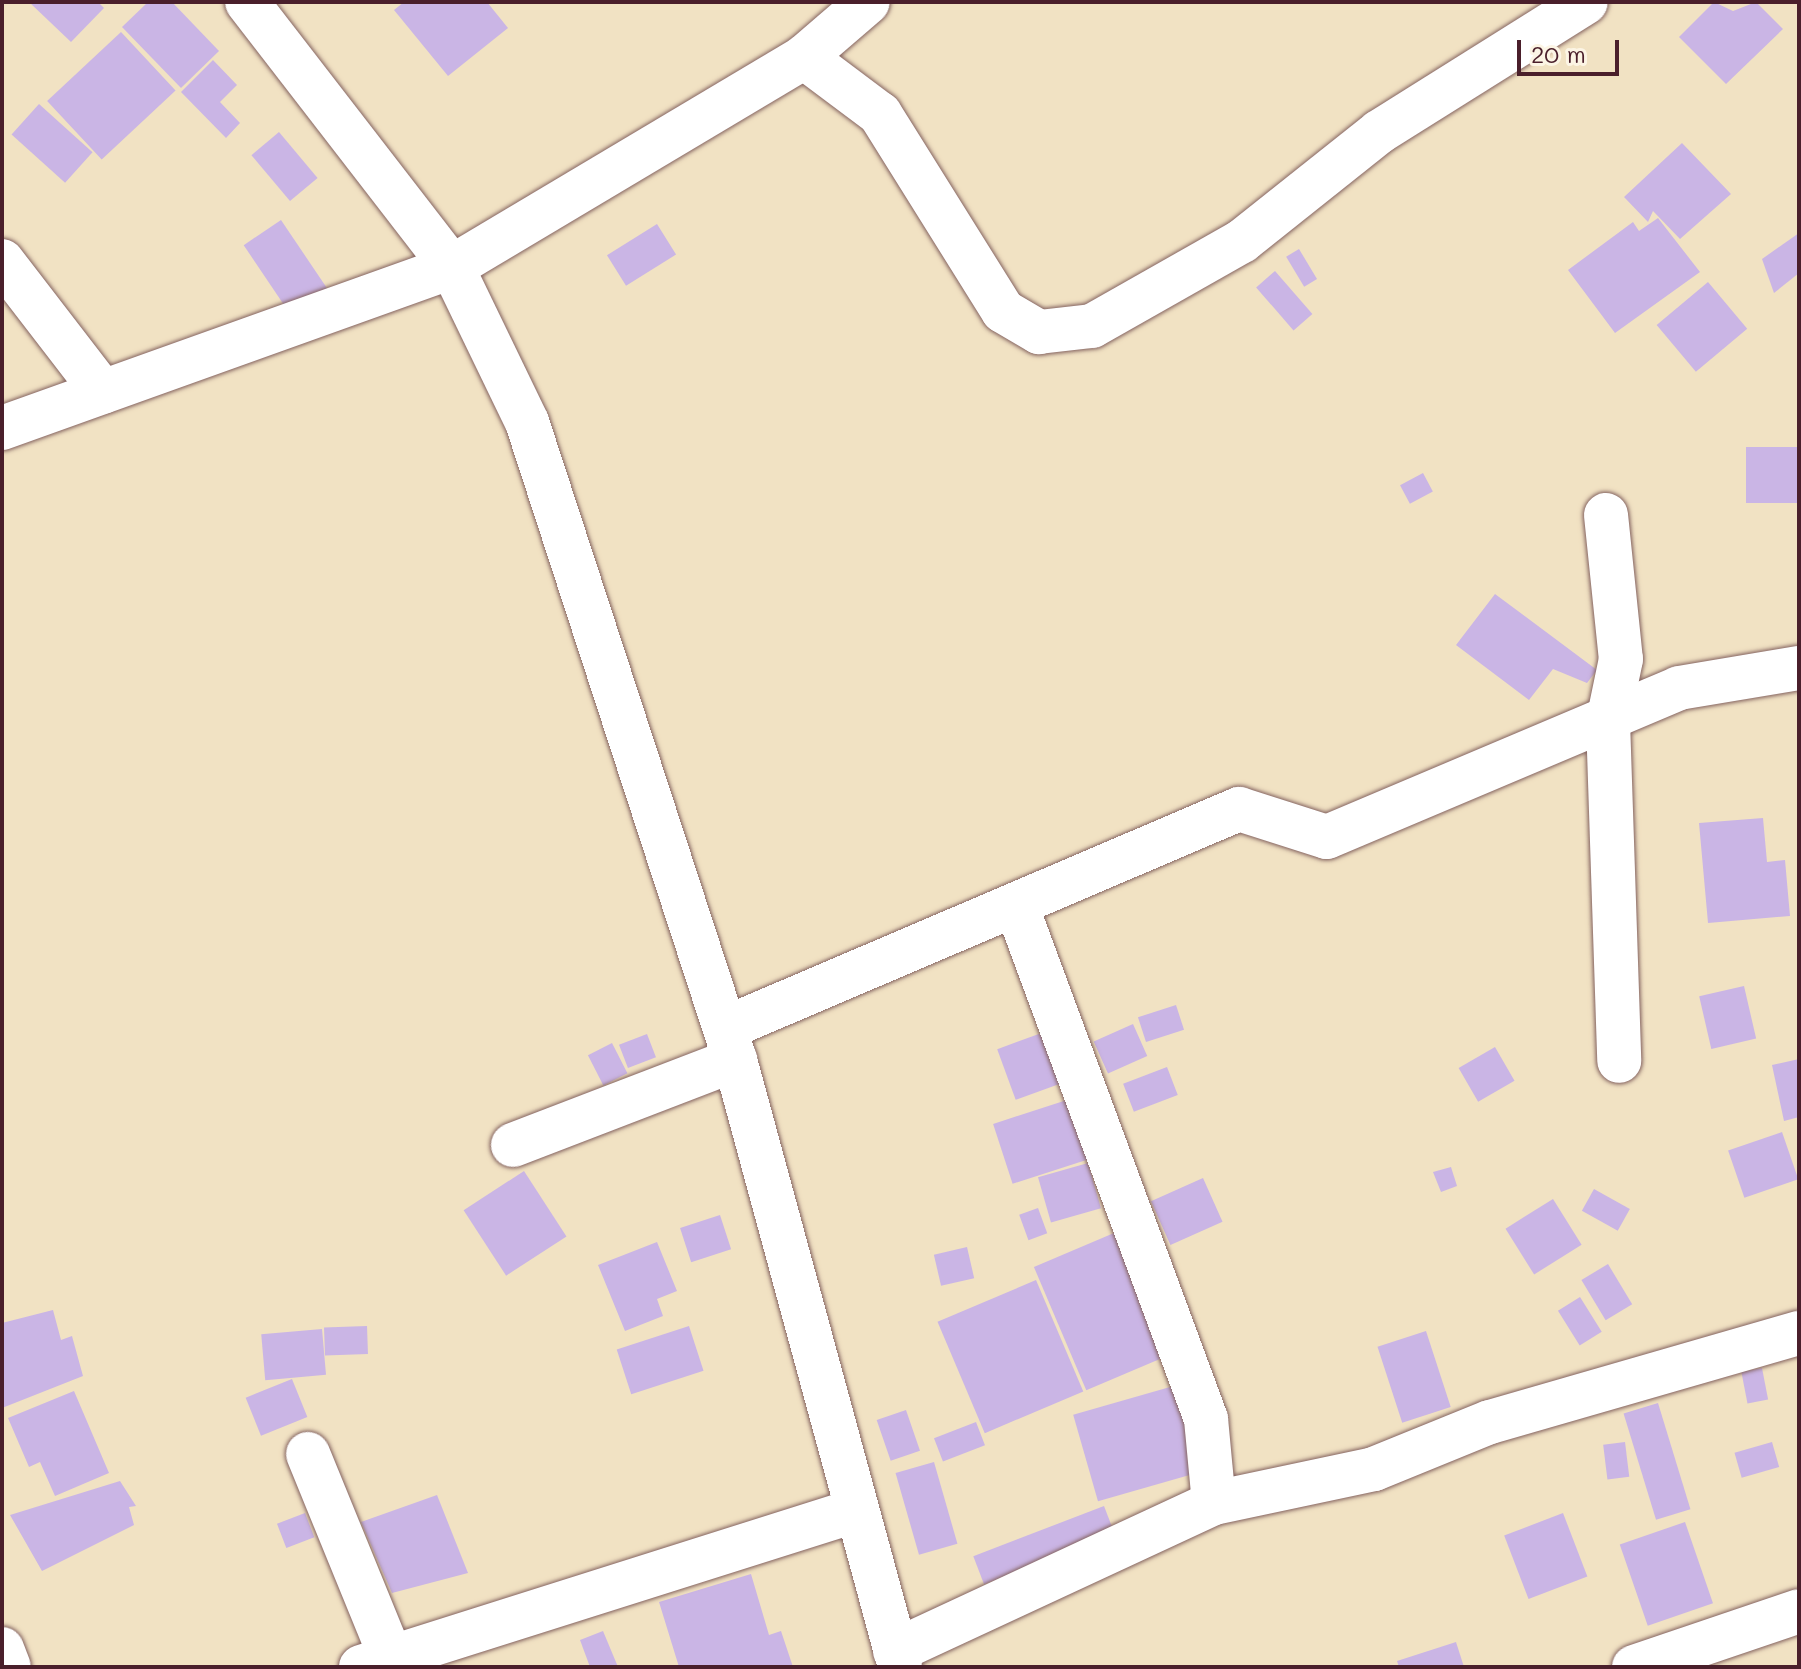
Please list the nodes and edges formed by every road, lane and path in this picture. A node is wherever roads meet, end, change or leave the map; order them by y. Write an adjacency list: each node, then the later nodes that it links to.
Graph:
1 (247, 2): 6 (street)
2 (868, 2): 4 (street)
3 (1586, 2): 4 (street)
4 (804, 57): 6 (street)
5 (2, 261): 7 (street)
6 (452, 267): 7 (street); 13 (street)
7 (103, 392): 8 (street)
8 (5, 424)
9 (1606, 515): 11 (street)
10 (1799, 668): 11 (street)
11 (1608, 721): 12 (street); 14 (street)
12 (1016, 905): 13 (street); 18 (street)
13 (731, 1044): 15 (street); 19 (street)
14 (1619, 1061)
15 (513, 1145)
16 (1799, 1333): 18 (street)
17 (308, 1454): 23 (street)
18 (1214, 1503): 22 (street)
19 (857, 1510): 22 (street); 23 (street)
20 (1799, 1611): 25 (street)
21 (2, 1649): 24 (street)
22 (897, 1659)
23 (376, 1662)
24 (9, 1667)
25 (1634, 1667)

